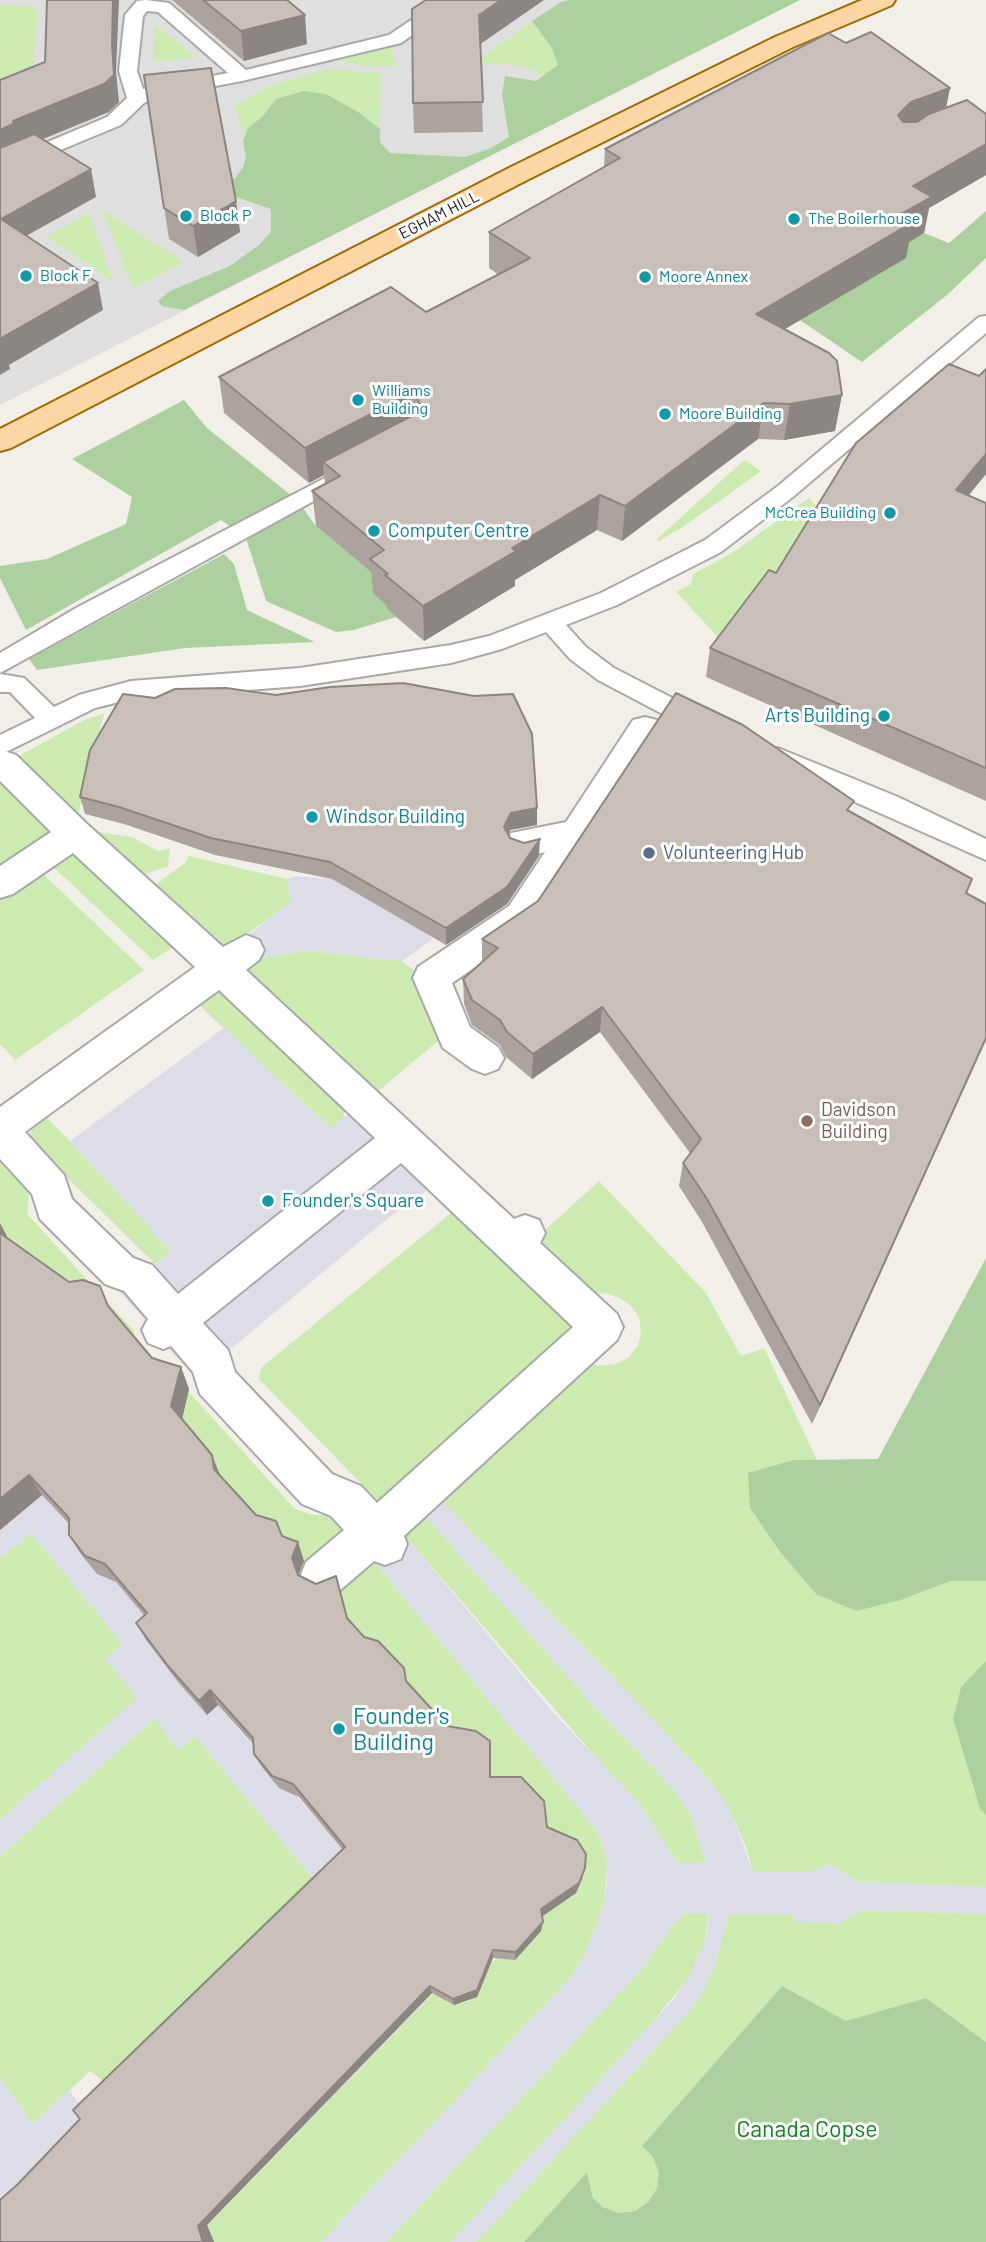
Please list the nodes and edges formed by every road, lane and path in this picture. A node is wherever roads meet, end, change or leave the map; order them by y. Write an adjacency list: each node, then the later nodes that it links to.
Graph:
1 (453, 0): 3 (lane)
2 (883, 0): 7 (main road, EGHAM HILL)
3 (242, 76): 4 (lane); 4 (lane)
4 (137, 99): 5 (lane)
5 (0, 169)
6 (986, 322): 9 (lane)
7 (0, 441)
8 (362, 466): 10 (lane)
9 (551, 623): 12 (lane); 14 (lane)
10 (0, 664)
11 (0, 684): 12 (lane)
12 (51, 719): 16 (lane)
13 (645, 729): 17 (street)
14 (719, 733)
15 (755, 748): 20 (lane)
16 (1, 757): 18 (street)
17 (577, 833): 19 (street); 23 (street)
18 (75, 834): 21 (street); 22 (street)
19 (523, 843)
20 (986, 850)
21 (0, 884)
22 (233, 960): 24 (street); 25 (street)
23 (485, 1058)
24 (0, 1130): 26 (street)
25 (401, 1140): 26 (street); 27 (street)
26 (168, 1325): 27 (street)
27 (381, 1538): 28 (street)
28 (322, 1577)

